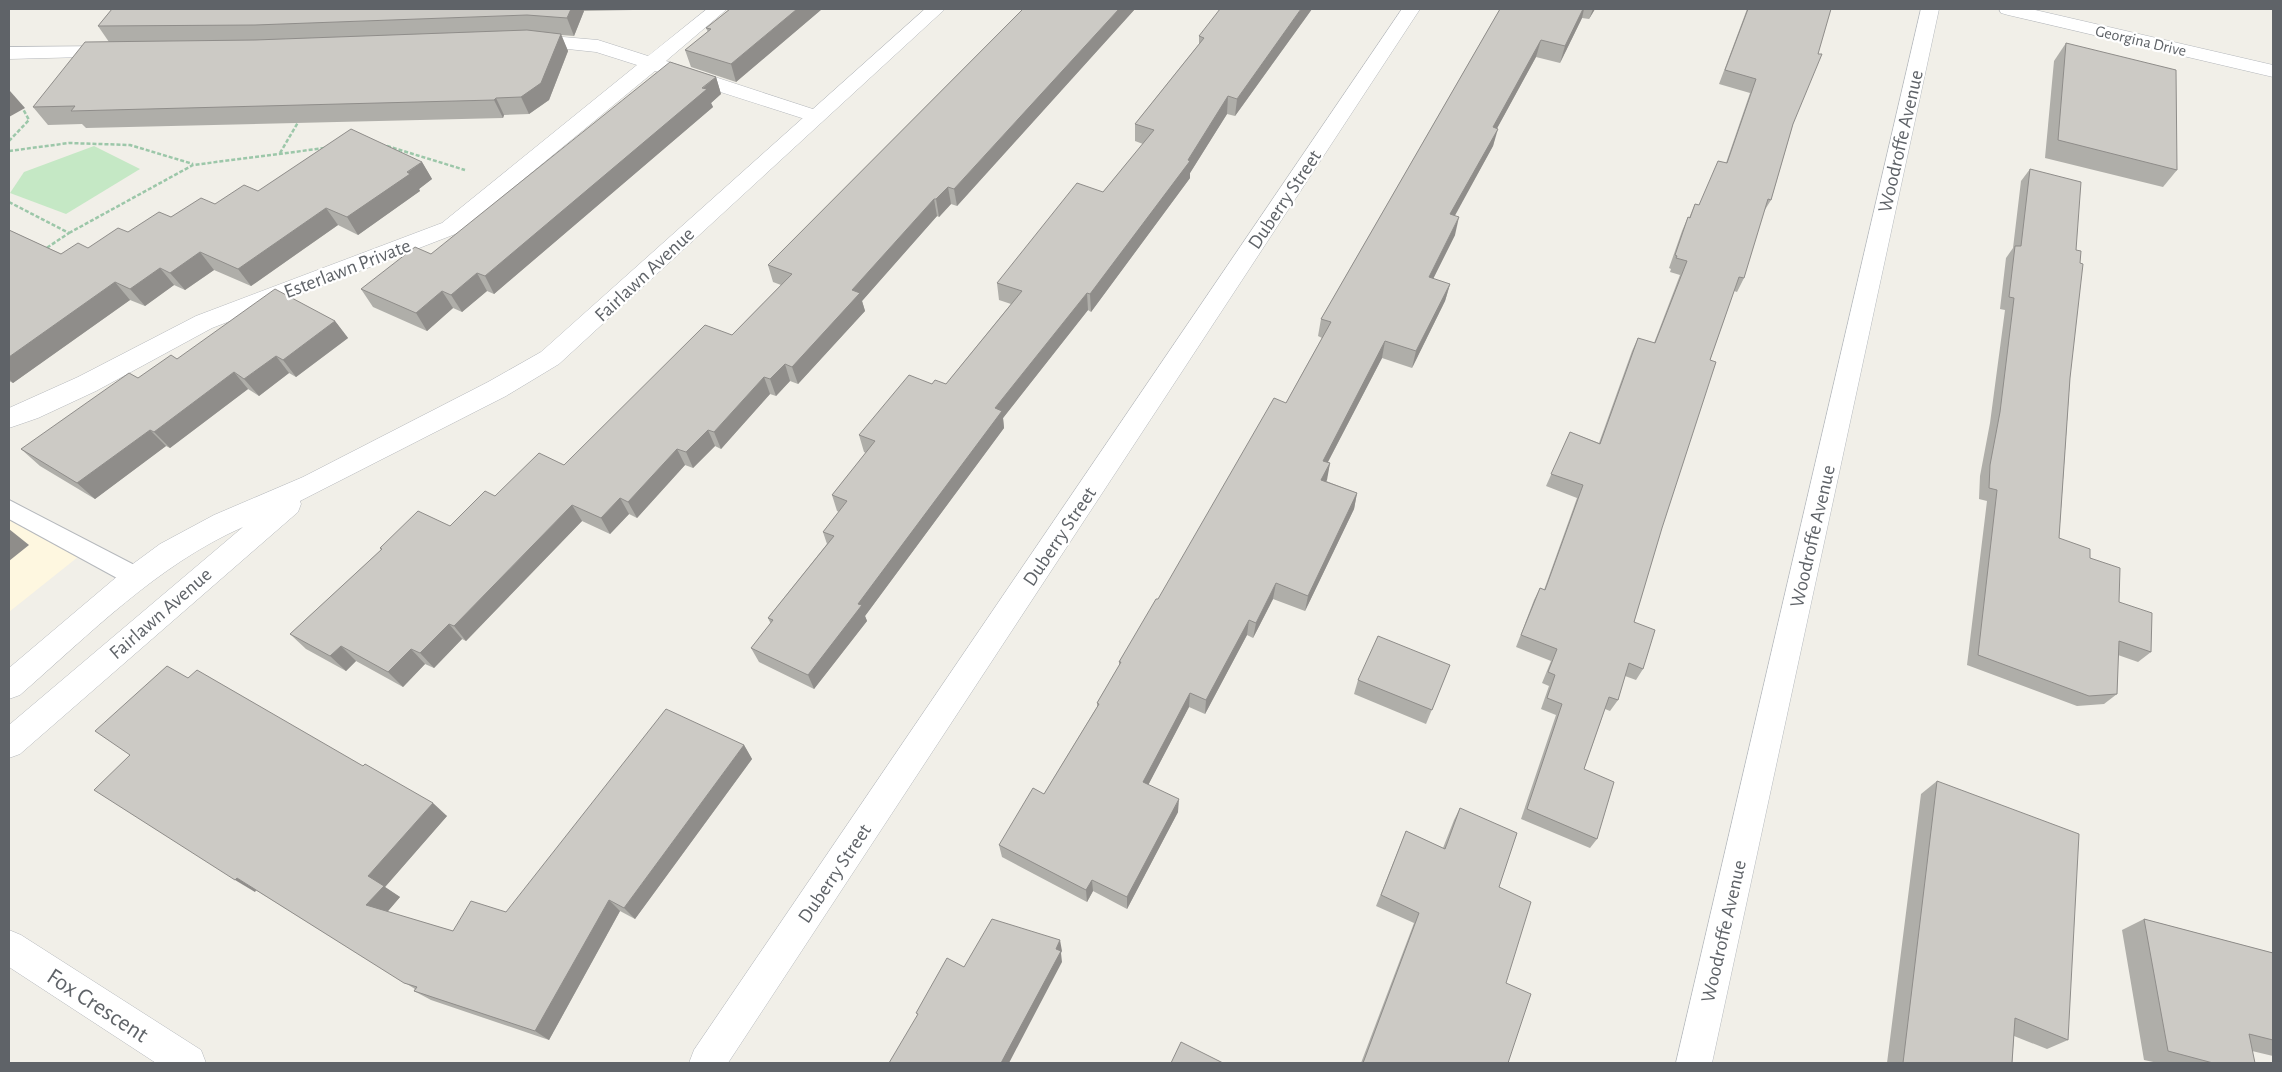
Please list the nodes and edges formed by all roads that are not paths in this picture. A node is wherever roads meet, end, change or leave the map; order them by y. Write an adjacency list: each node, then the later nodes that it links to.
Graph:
1 (718, 9): 9 (street, Esterlawn Private)
2 (936, 9): 11 (street, Fairlawn Avenue)
3 (1411, 9): 20 (street, Duberry Street)
4 (1930, 9): 21 (street, Woodroffe Avenue)
5 (2008, 9): 10 (street, Georgina Drive)
6 (506, 41): 9 (street)
7 (137, 51): 8 (street)
8 (9, 53)
9 (652, 64): 11 (street); 12 (street, Esterlawn Private)
10 (2273, 71)
11 (816, 116): 13 (street, Fairlawn Avenue)
12 (9, 418)
13 (312, 484): 15 (street, Fairlawn Avenue); 17 (street, Fairlawn Avenue)
14 (9, 509): 15 (lane)
15 (136, 577): 16 (street, Fairlawn Avenue)
16 (9, 686)
17 (9, 744)
18 (9, 947): 19 (street, Fox Crescent)
19 (188, 1063)
20 (707, 1063)
21 (1694, 1063)

